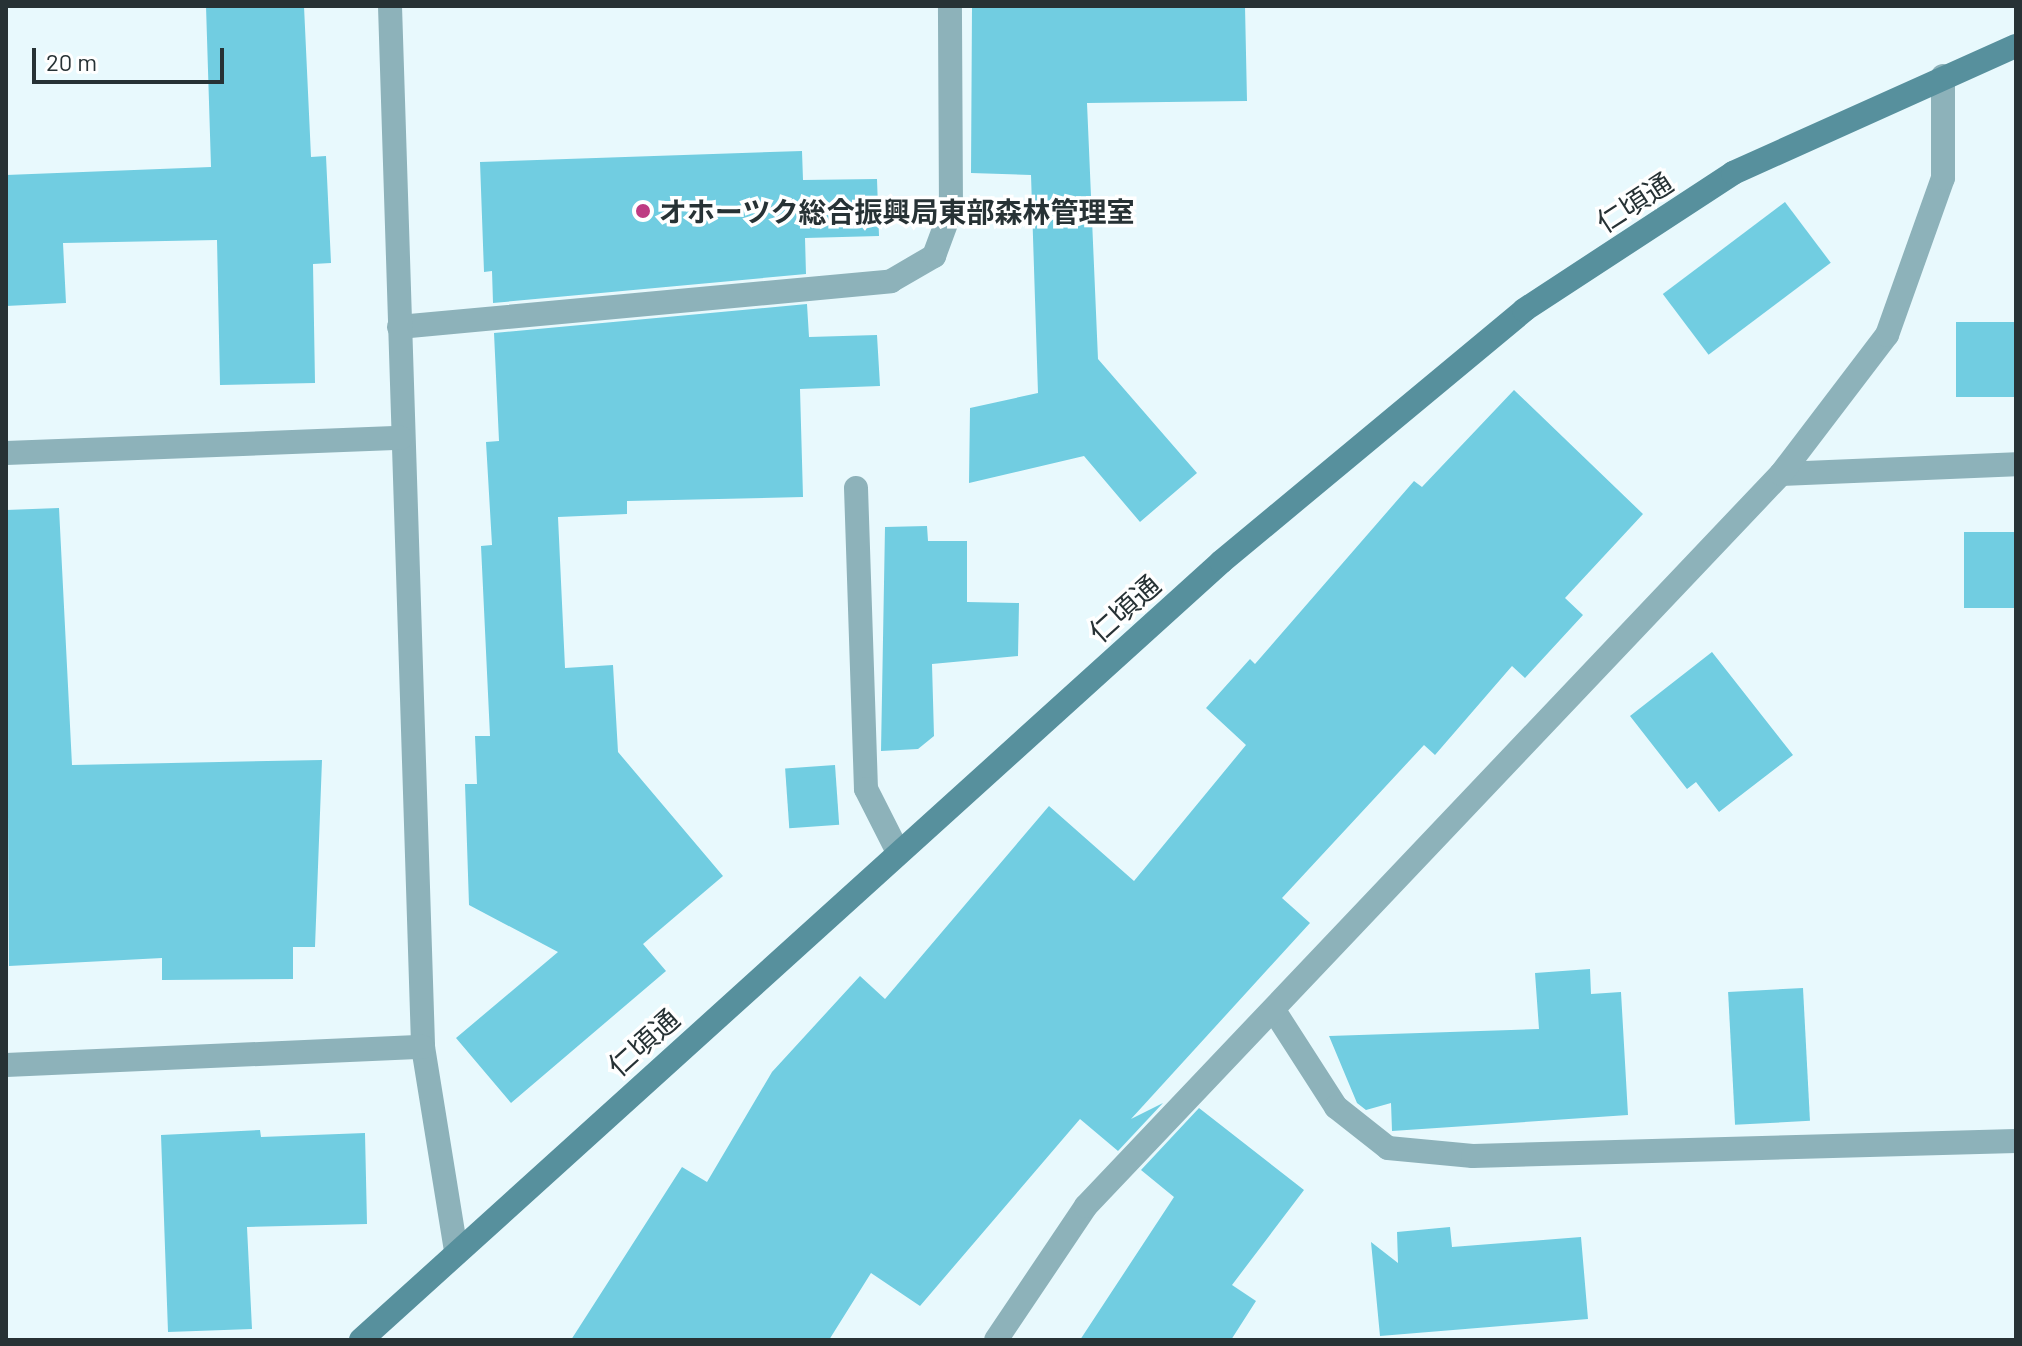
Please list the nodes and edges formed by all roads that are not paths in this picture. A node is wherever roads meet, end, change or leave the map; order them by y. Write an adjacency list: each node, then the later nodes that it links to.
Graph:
1 (390, 6): 5 (street)
2 (950, 6): 5 (street)
3 (2016, 46): 4 (street, 仁頃通)
4 (1943, 76): 9 (street); 11 (street, 仁頃通)
5 (399, 327): 6 (street)
6 (401, 438): 7 (street); 13 (street)
7 (6, 453)
8 (2016, 464): 9 (street)
9 (1781, 474): 12 (street)
10 (856, 488): 11 (street)
11 (898, 852): 16 (street, 仁頃通)
12 (1275, 1012): 15 (street); 18 (street)
13 (423, 1047): 14 (street); 16 (street)
14 (6, 1065)
15 (2016, 1141)
16 (456, 1251): 17 (street, 仁頃通)
17 (361, 1340)
18 (996, 1340)

